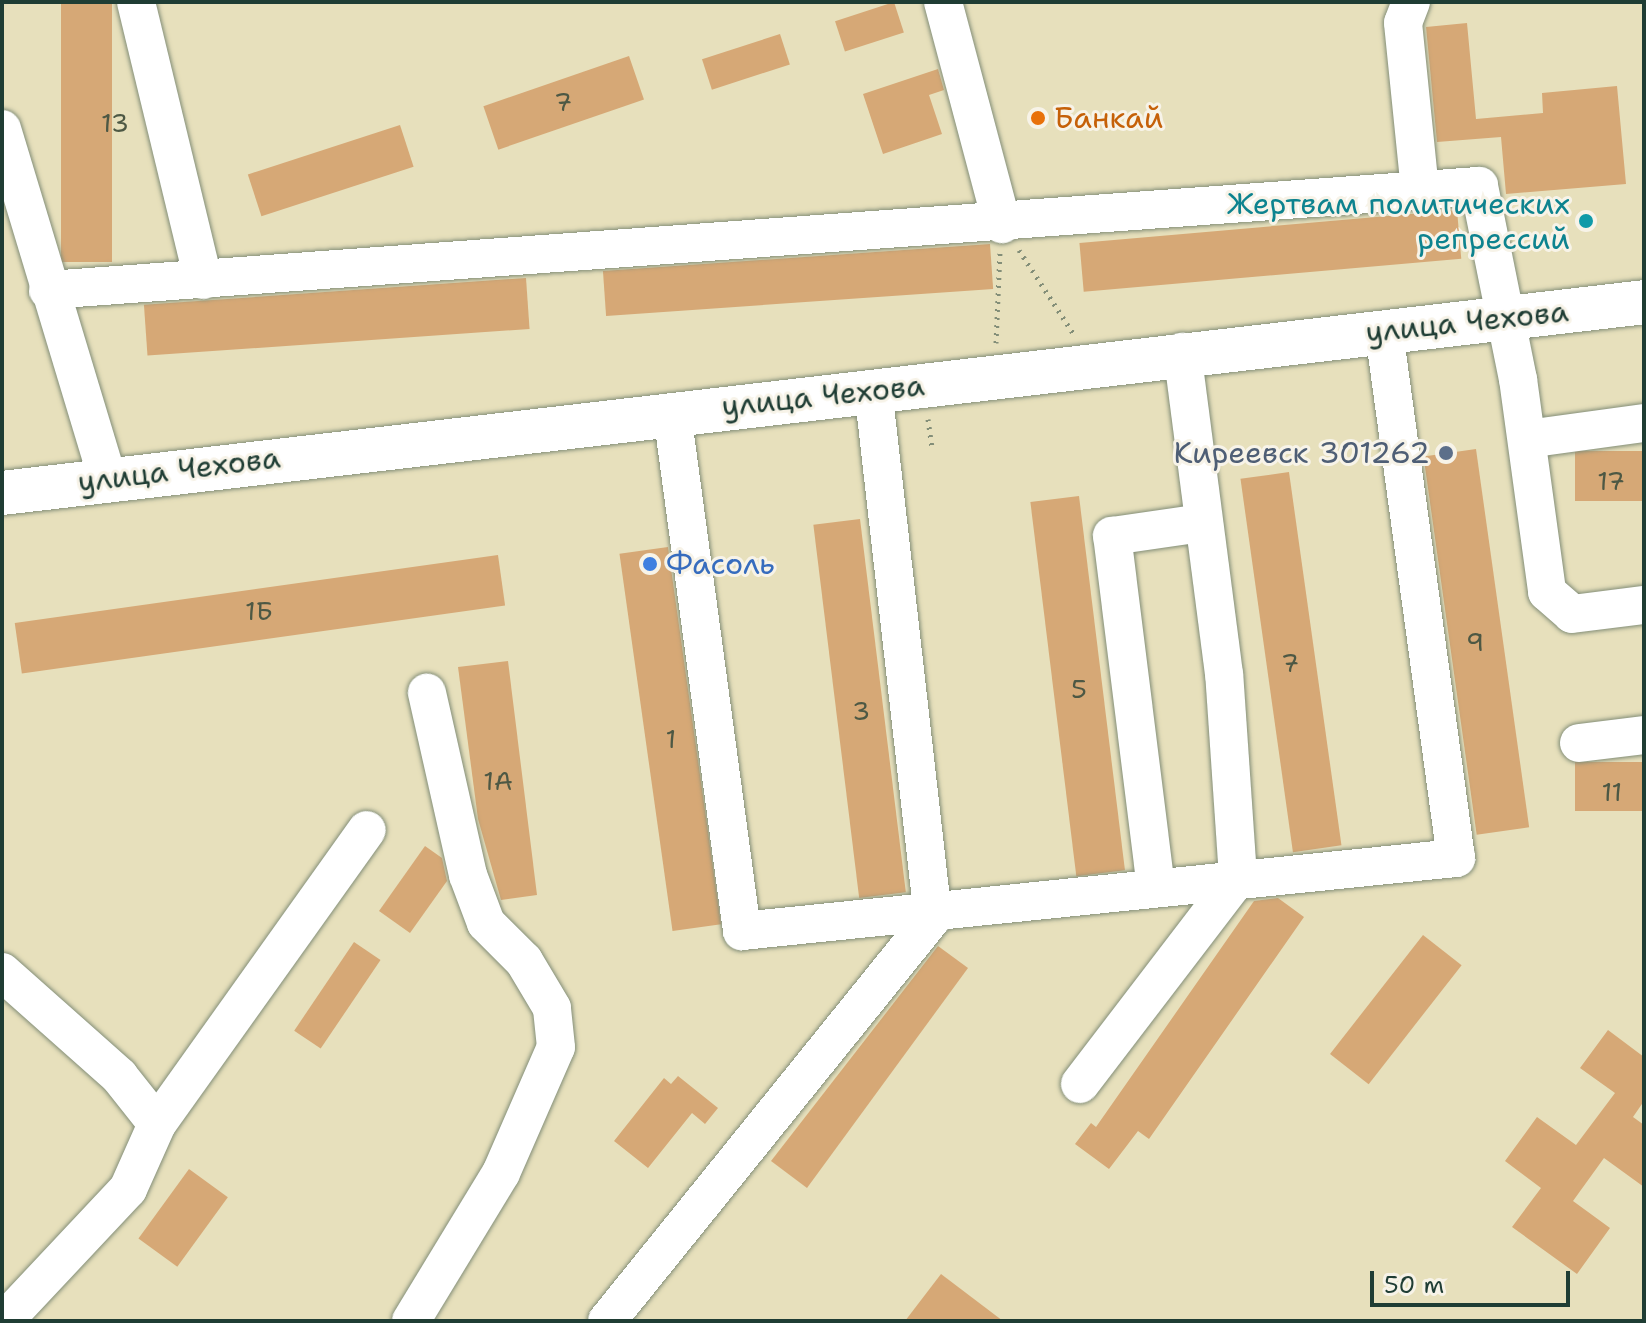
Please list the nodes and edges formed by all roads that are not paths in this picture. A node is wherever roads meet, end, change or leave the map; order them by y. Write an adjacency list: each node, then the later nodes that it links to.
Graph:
1 (136, 2): 7 (street)
2 (943, 2): 6 (street)
3 (1411, 2): 5 (street)
4 (2, 129): 8 (street)
5 (1420, 191): 6 (street); 10 (street)
6 (1002, 224): 7 (street)
7 (203, 280): 8 (street)
8 (48, 290): 17 (street)
9 (1644, 302): 10 (main road, улица Чехова)
10 (1506, 319): 11 (main road, улица Чехова); 16 (street)
11 (1384, 332): 12 (main road, улица Чехова); 25 (street)
12 (1182, 352): 13 (main road, улица Чехова); 19 (street)
13 (873, 389): 14 (main road, улица Чехова); 27 (street)
14 (672, 413): 17 (main road, улица Чехова); 27 (street)
15 (1644, 423): 16 (street)
16 (1527, 439): 20 (street)
17 (107, 477): 18 (main road, улица Чехова)
18 (2, 493)
19 (1202, 523): 25 (street); 26 (street)
20 (1644, 605)
21 (427, 693): 32 (street)
22 (1644, 735): 23 (street)
23 (1579, 743)
24 (367, 830): 30 (street)
25 (1238, 877): 26 (street); 29 (street)
26 (1156, 888): 27 (street)
27 (933, 917): 33 (street)
28 (2, 972): 30 (street)
29 (1080, 1084)
30 (157, 1124): 31 (street)
31 (4, 1321)
32 (411, 1321)
33 (607, 1321)

